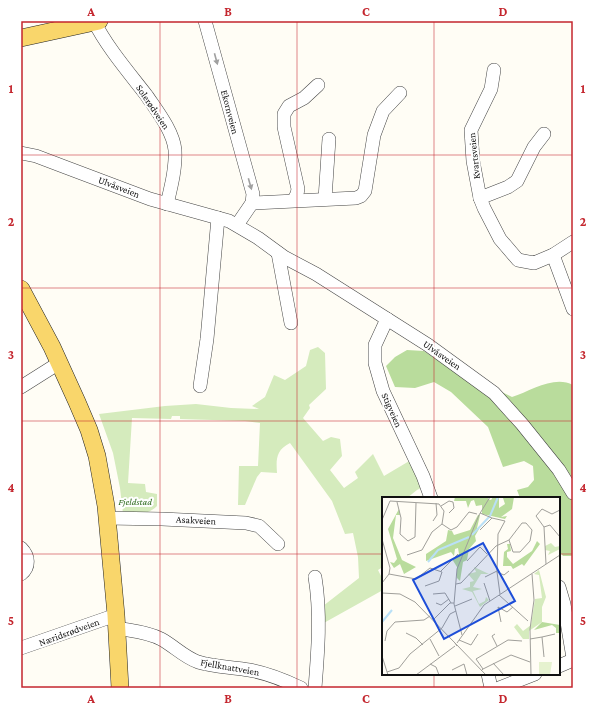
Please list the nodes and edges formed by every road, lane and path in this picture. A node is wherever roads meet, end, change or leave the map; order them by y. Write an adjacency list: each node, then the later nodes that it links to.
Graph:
1 (96, 21): 3 (main road); 14 (street, Solerødveien)
2 (205, 21): 13 (street, Ekornveien, one-way to 13)
3 (21, 38)
4 (494, 70): 10 (street, Kvartsveien)
5 (318, 85): 12 (street)
6 (400, 92): 11 (street)
7 (544, 134): 10 (street)
8 (329, 139): 11 (street)
9 (21, 153): 14 (street, Ulvåsveien)
10 (480, 198): 19 (street, Kvartsveien)
11 (325, 199): 12 (street)
12 (294, 200): 13 (street)
13 (252, 203): 16 (street)
14 (167, 204): 15 (street, Ulvåsveien)
15 (218, 218): 16 (street, Ulvåsveien); 25 (street)
16 (236, 225): 18 (street, Ulvåsveien)
17 (573, 242): 19 (street, Kvartsveien)
18 (278, 253): 22 (street, Ulvåsveien); 23 (street)
19 (553, 255): 21 (street)
20 (21, 289): 24 (main road)
21 (573, 309)
22 (387, 319): 27 (street, Ulvåsveien); 28 (street, Stigveien)
23 (291, 323)
24 (59, 363): 26 (street); 29 (main road)
25 (200, 386)
26 (21, 387)
27 (573, 493)
28 (431, 497)
29 (107, 518): 30 (street, Asakveien); 35 (main road)
30 (278, 544)
31 (21, 548): 32 (street)
32 (21, 574)
33 (315, 577): 43 (street)
34 (560, 590): 37 (street)
35 (117, 622): 36 (street, Næridsrødveien); 41 (main road); 42 (street, Fjellknattveien)
36 (21, 648)
37 (573, 659): 38 (street)
38 (560, 666)
39 (488, 675): 44 (street)
40 (532, 675): 45 (street)
41 (120, 688)
42 (301, 688)
43 (315, 688)
44 (491, 688)
45 (499, 688)

